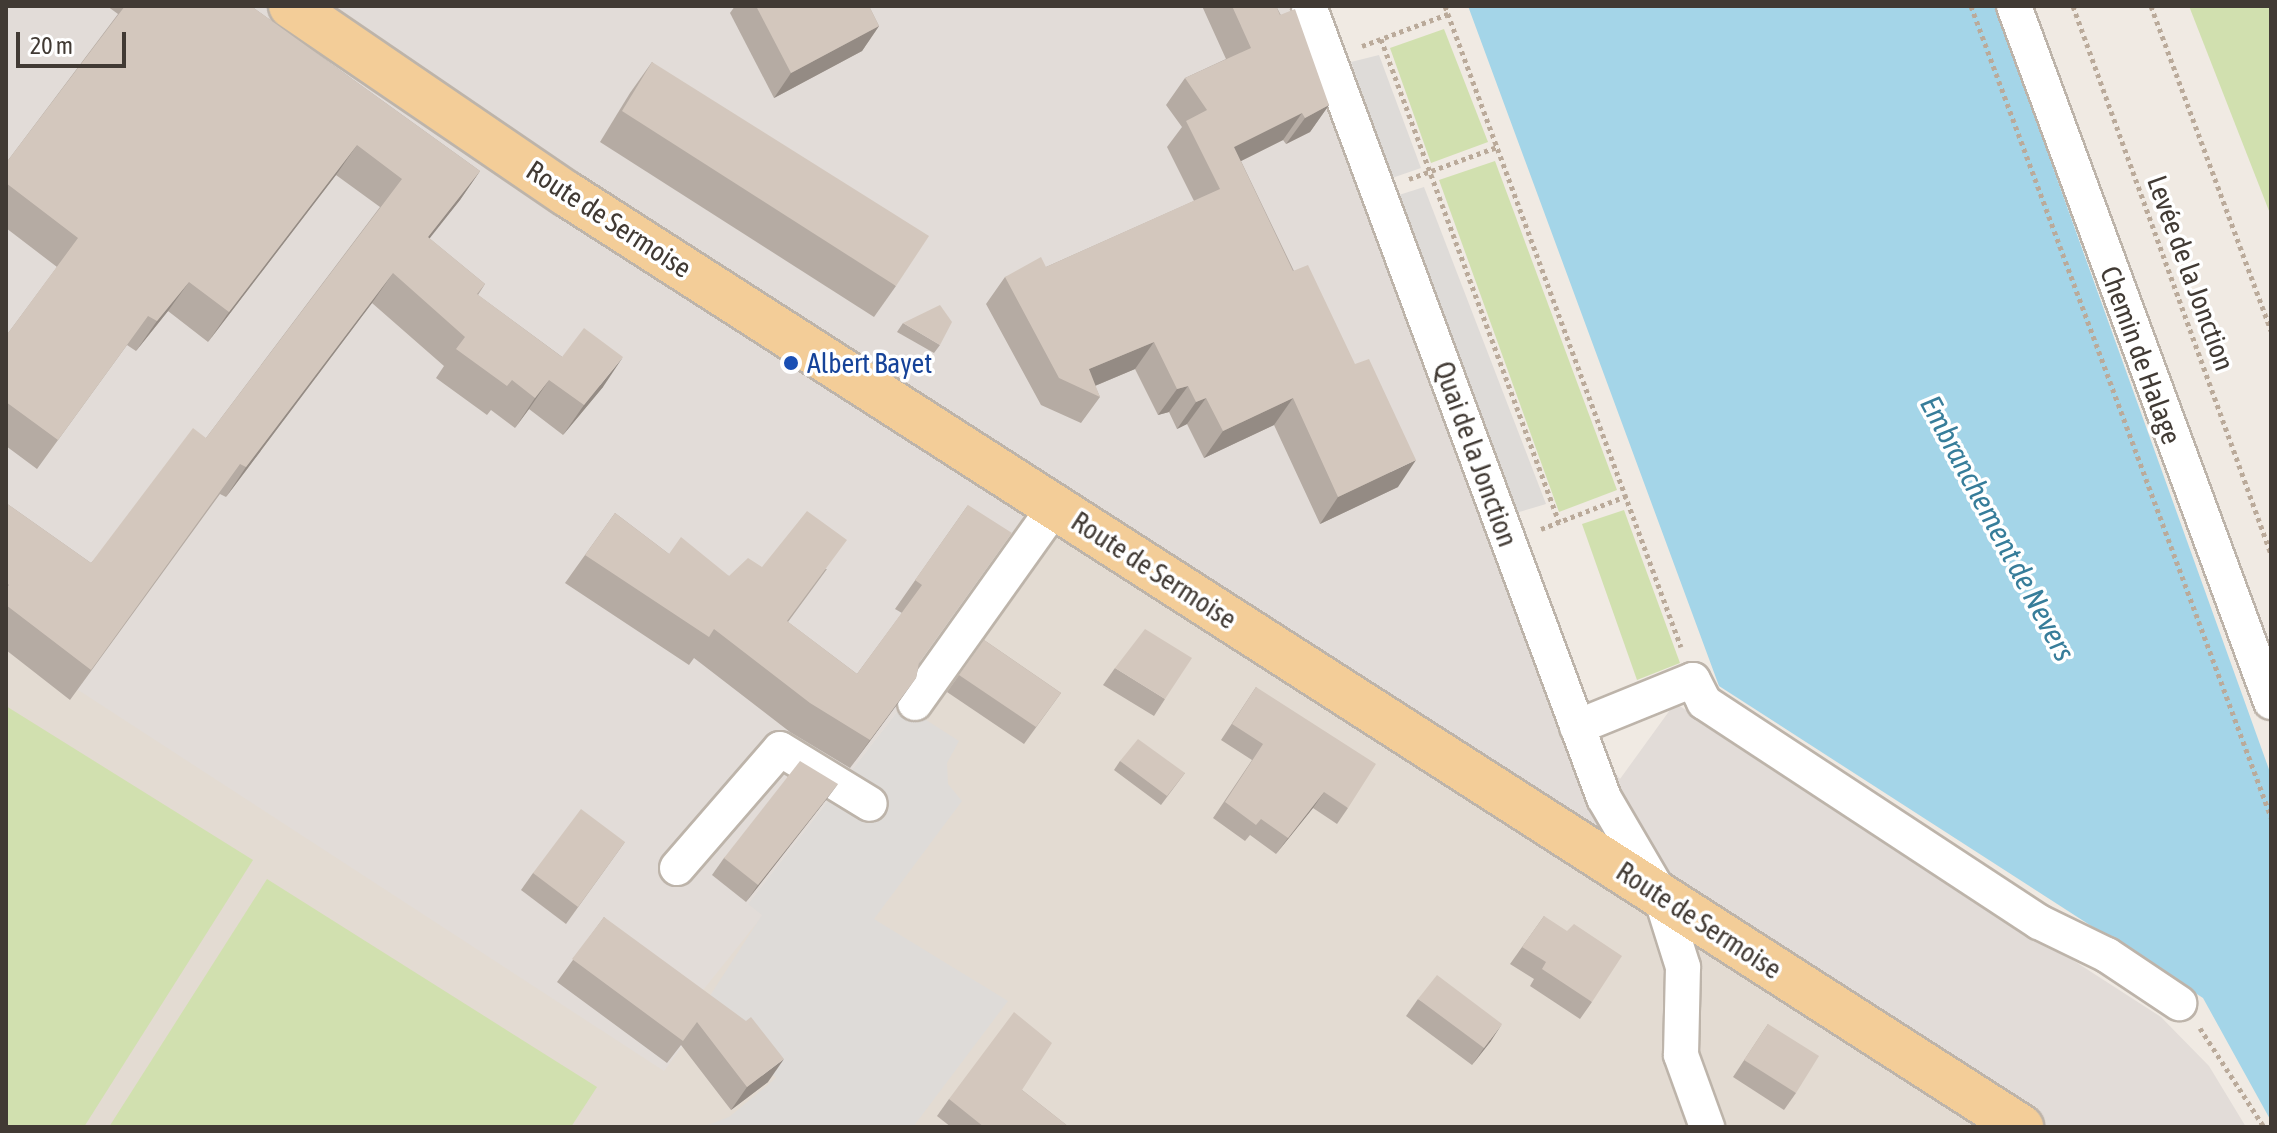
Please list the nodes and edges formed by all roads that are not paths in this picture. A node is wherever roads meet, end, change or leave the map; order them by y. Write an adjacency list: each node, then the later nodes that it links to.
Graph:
1 (291, 6): 4 (main road, Route de Sermoise)
2 (1309, 6): 7 (street, Quai de la Jonction)
3 (2014, 6): 5 (street, Chemin de Halage)
4 (1055, 507): 6 (street); 10 (main road, Route de Sermoise)
5 (2271, 702)
6 (915, 703)
7 (1577, 727): 10 (street, Quai de la Jonction); 11 (street)
8 (870, 804): 9 (street)
9 (677, 868)
10 (1660, 894): 12 (street, Quai de la Jonction); 13 (main road, Route de Sermoise)
11 (2179, 1003)
12 (1707, 1127)
13 (2021, 1127)

